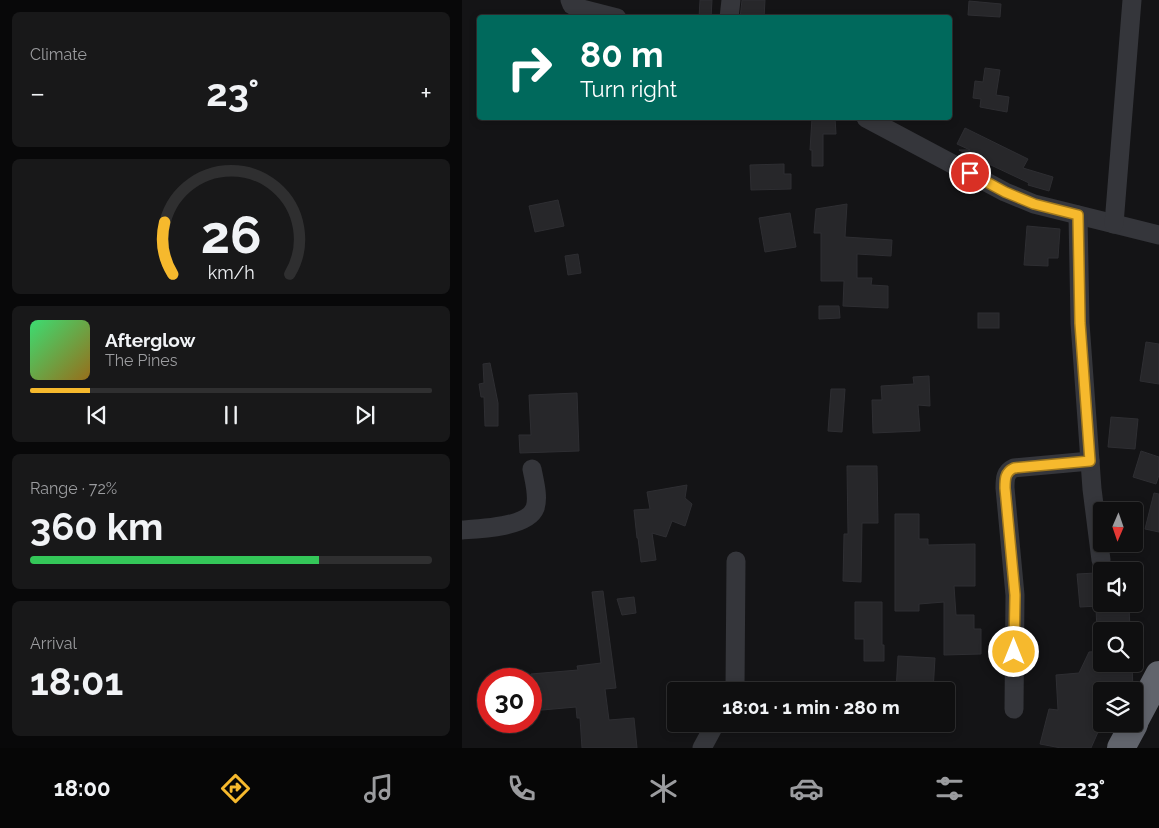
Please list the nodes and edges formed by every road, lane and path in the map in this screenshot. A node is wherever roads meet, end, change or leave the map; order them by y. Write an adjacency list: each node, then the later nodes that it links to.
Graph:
1 (570, 0): 4 (street)
2 (730, 0): 5 (street)
3 (1132, 0): 8 (street)
4 (605, 15)
5 (729, 15)
6 (870, 120): 7 (street)
7 (1078, 215): 8 (street); 10 (street)
8 (1114, 224): 9 (street)
9 (1158, 235)
10 (1090, 461): 13 (street); 18 (street)
11 (532, 469): 12 (street)
12 (462, 530)
13 (1101, 560)
14 (736, 561): 16 (street)
15 (1158, 675): 17 (highway)
16 (735, 682)
17 (1143, 705)
18 (1014, 709)
19 (711, 732): 21 (street)
20 (1129, 732): 22 (highway)
21 (702, 748)
22 (1121, 748)

